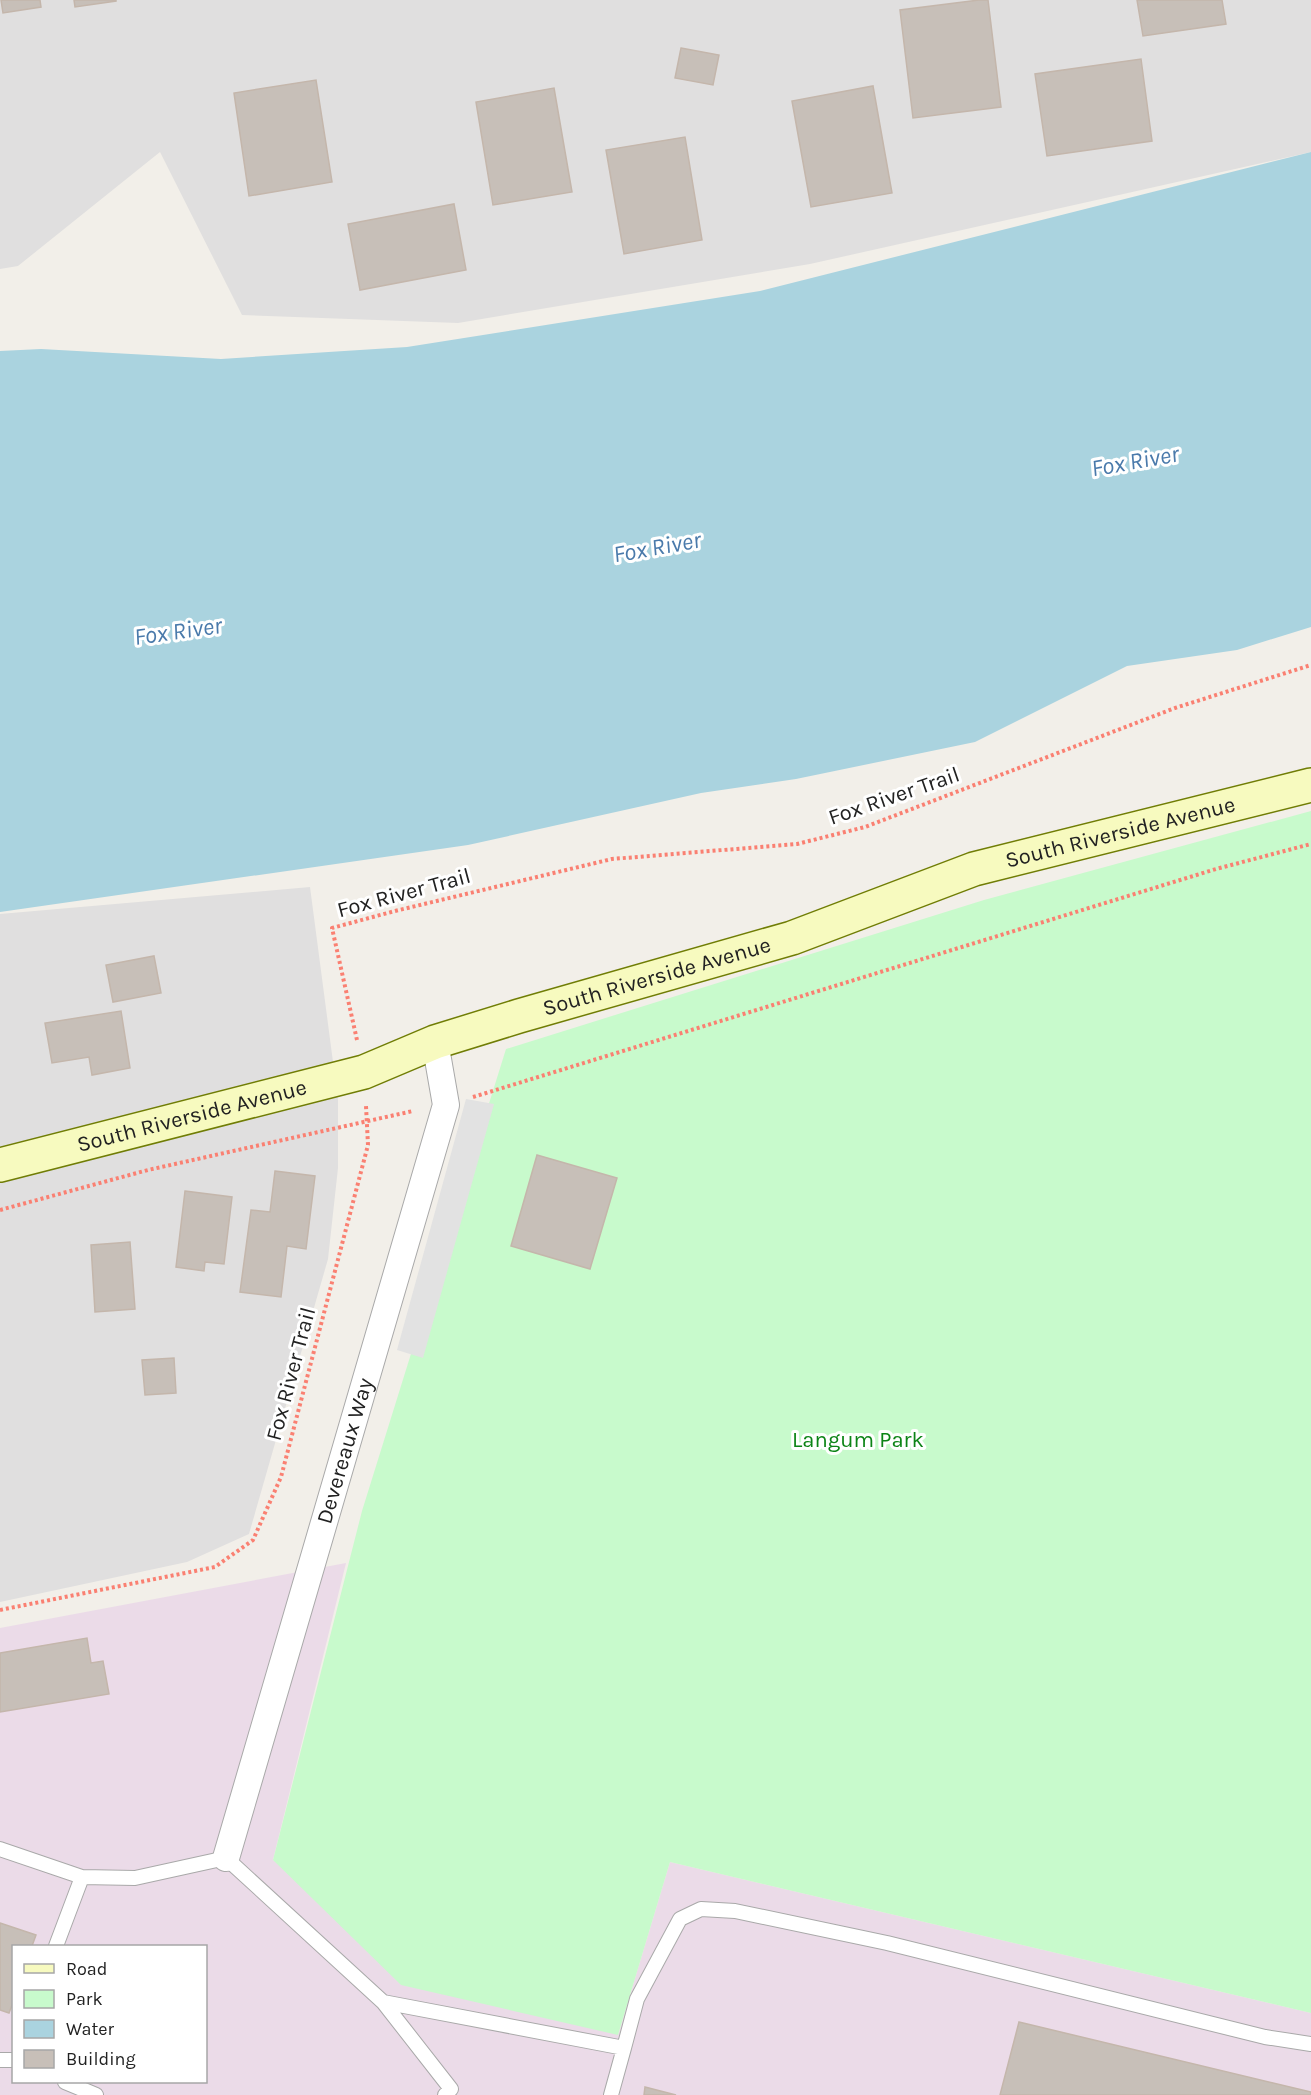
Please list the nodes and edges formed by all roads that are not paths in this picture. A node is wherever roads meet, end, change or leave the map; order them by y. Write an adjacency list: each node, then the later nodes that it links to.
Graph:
1 (1311, 785): 2 (main road, South Riverside Avenue)
2 (435, 1042): 3 (main road, South Riverside Avenue); 5 (street, Devereaux Way)
3 (0, 1165)
4 (0, 1849): 6 (lane)
5 (226, 1858): 6 (lane); 8 (lane)
6 (82, 1876): 7 (lane)
7 (57, 1945)
8 (383, 2002): 10 (lane); 13 (lane)
9 (1311, 2044): 10 (lane)
10 (624, 2048): 14 (lane)
11 (66, 2083): 12 (lane)
12 (96, 2095)
13 (445, 2095)
14 (611, 2095)

